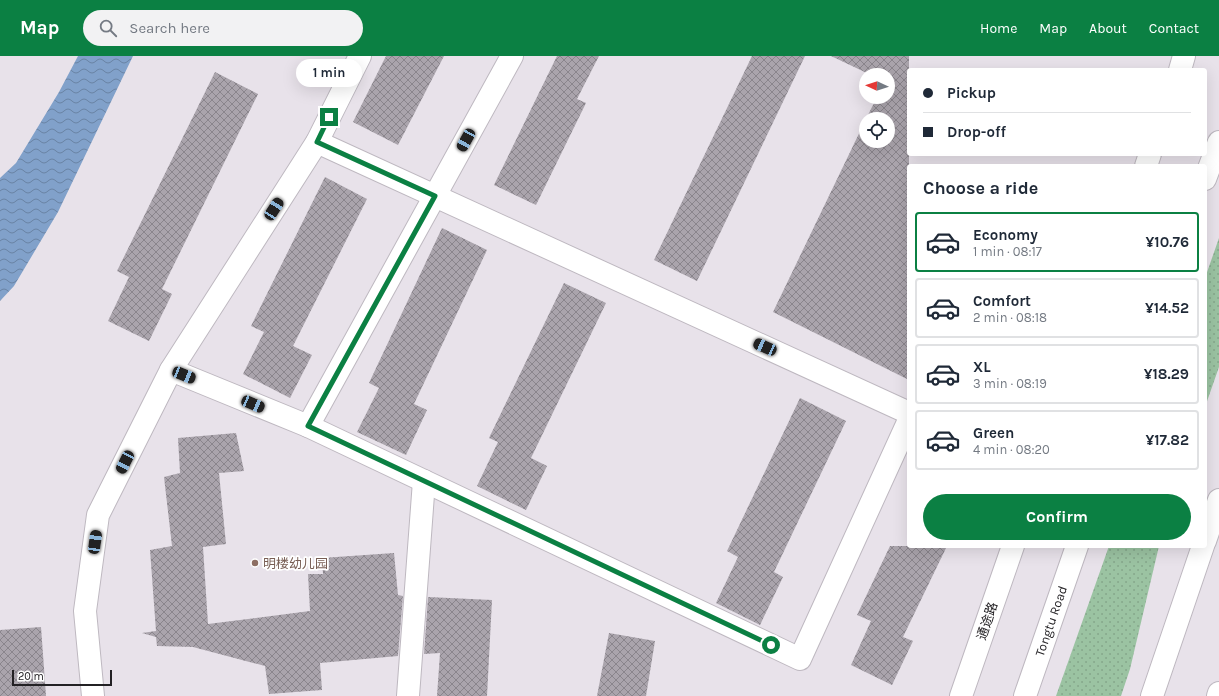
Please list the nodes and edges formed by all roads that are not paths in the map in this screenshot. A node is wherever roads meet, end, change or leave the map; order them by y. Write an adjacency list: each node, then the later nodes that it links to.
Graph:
1 (360, 56): 5 (main road)
2 (512, 56): 8 (main road)
3 (1184, 56): 4 (main road)
4 (1181, 68)
5 (317, 142): 8 (main road); 9 (main road)
6 (1219, 142): 7 (main road)
7 (1207, 174)
8 (435, 196): 10 (main road); 12 (main road)
9 (171, 370): 12 (main road); 19 (main road)
10 (907, 412)
11 (907, 424): 13 (main road)
12 (308, 426): 13 (main road)
13 (424, 481): 20 (main road)
14 (1219, 500): 15 (main road)
15 (1207, 535)
16 (1012, 548): 21 (main road, 通途路)
17 (1076, 548): 22 (main road, Tongtu Road)
18 (1202, 548): 23 (main road)
19 (93, 696)
20 (408, 696)
21 (961, 696)
22 (1025, 696)
23 (1152, 696)

